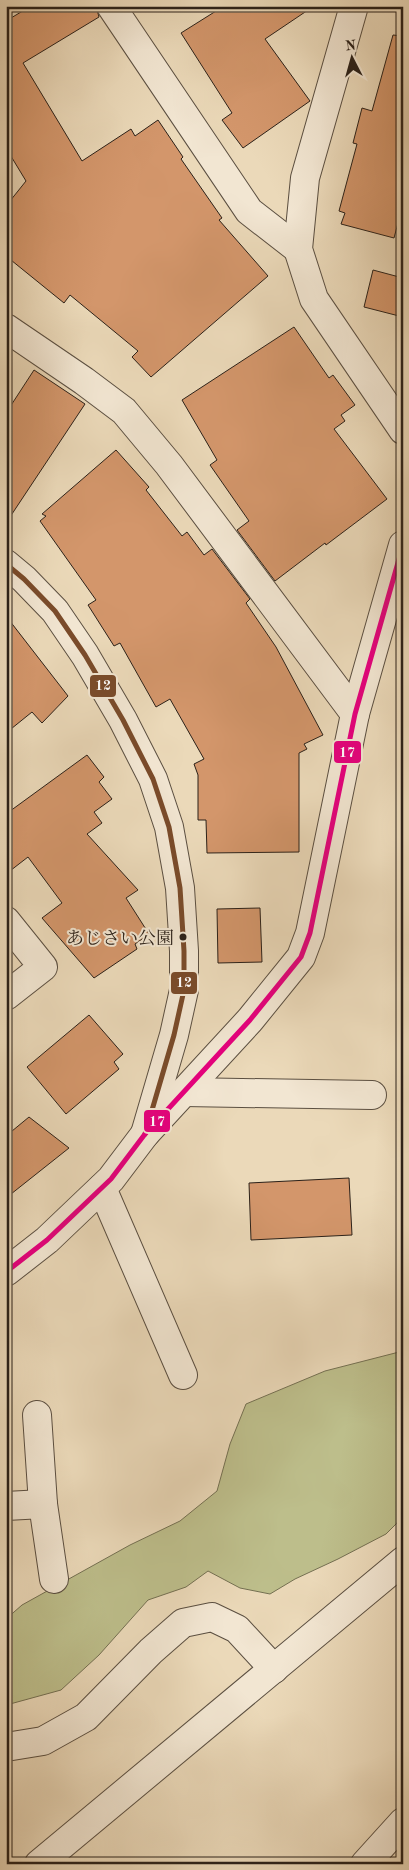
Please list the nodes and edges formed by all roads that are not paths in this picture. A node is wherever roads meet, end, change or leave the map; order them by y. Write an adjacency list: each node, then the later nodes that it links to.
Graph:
1 (111, 6): 3 (street)
2 (354, 6): 3 (street)
3 (298, 249): 5 (street)
4 (6, 328): 8 (street)
5 (403, 430)
6 (403, 546): 8 (street)
7 (6, 564): 13 (street)
8 (354, 714): 11 (street)
9 (6, 921): 10 (street)
10 (6, 996)
11 (184, 1092): 12 (street); 13 (street)
12 (372, 1095)
13 (145, 1134): 14 (street)
14 (102, 1188): 15 (street); 16 (street)
15 (6, 1272)
16 (182, 1375)
17 (37, 1415): 18 (street)
18 (43, 1504): 19 (street); 21 (street)
19 (6, 1506)
20 (403, 1561): 22 (street)
21 (54, 1579)
22 (274, 1669): 23 (street); 25 (street)
23 (6, 1747)
24 (403, 1822): 26 (street)
25 (40, 1864)
26 (365, 1864)

